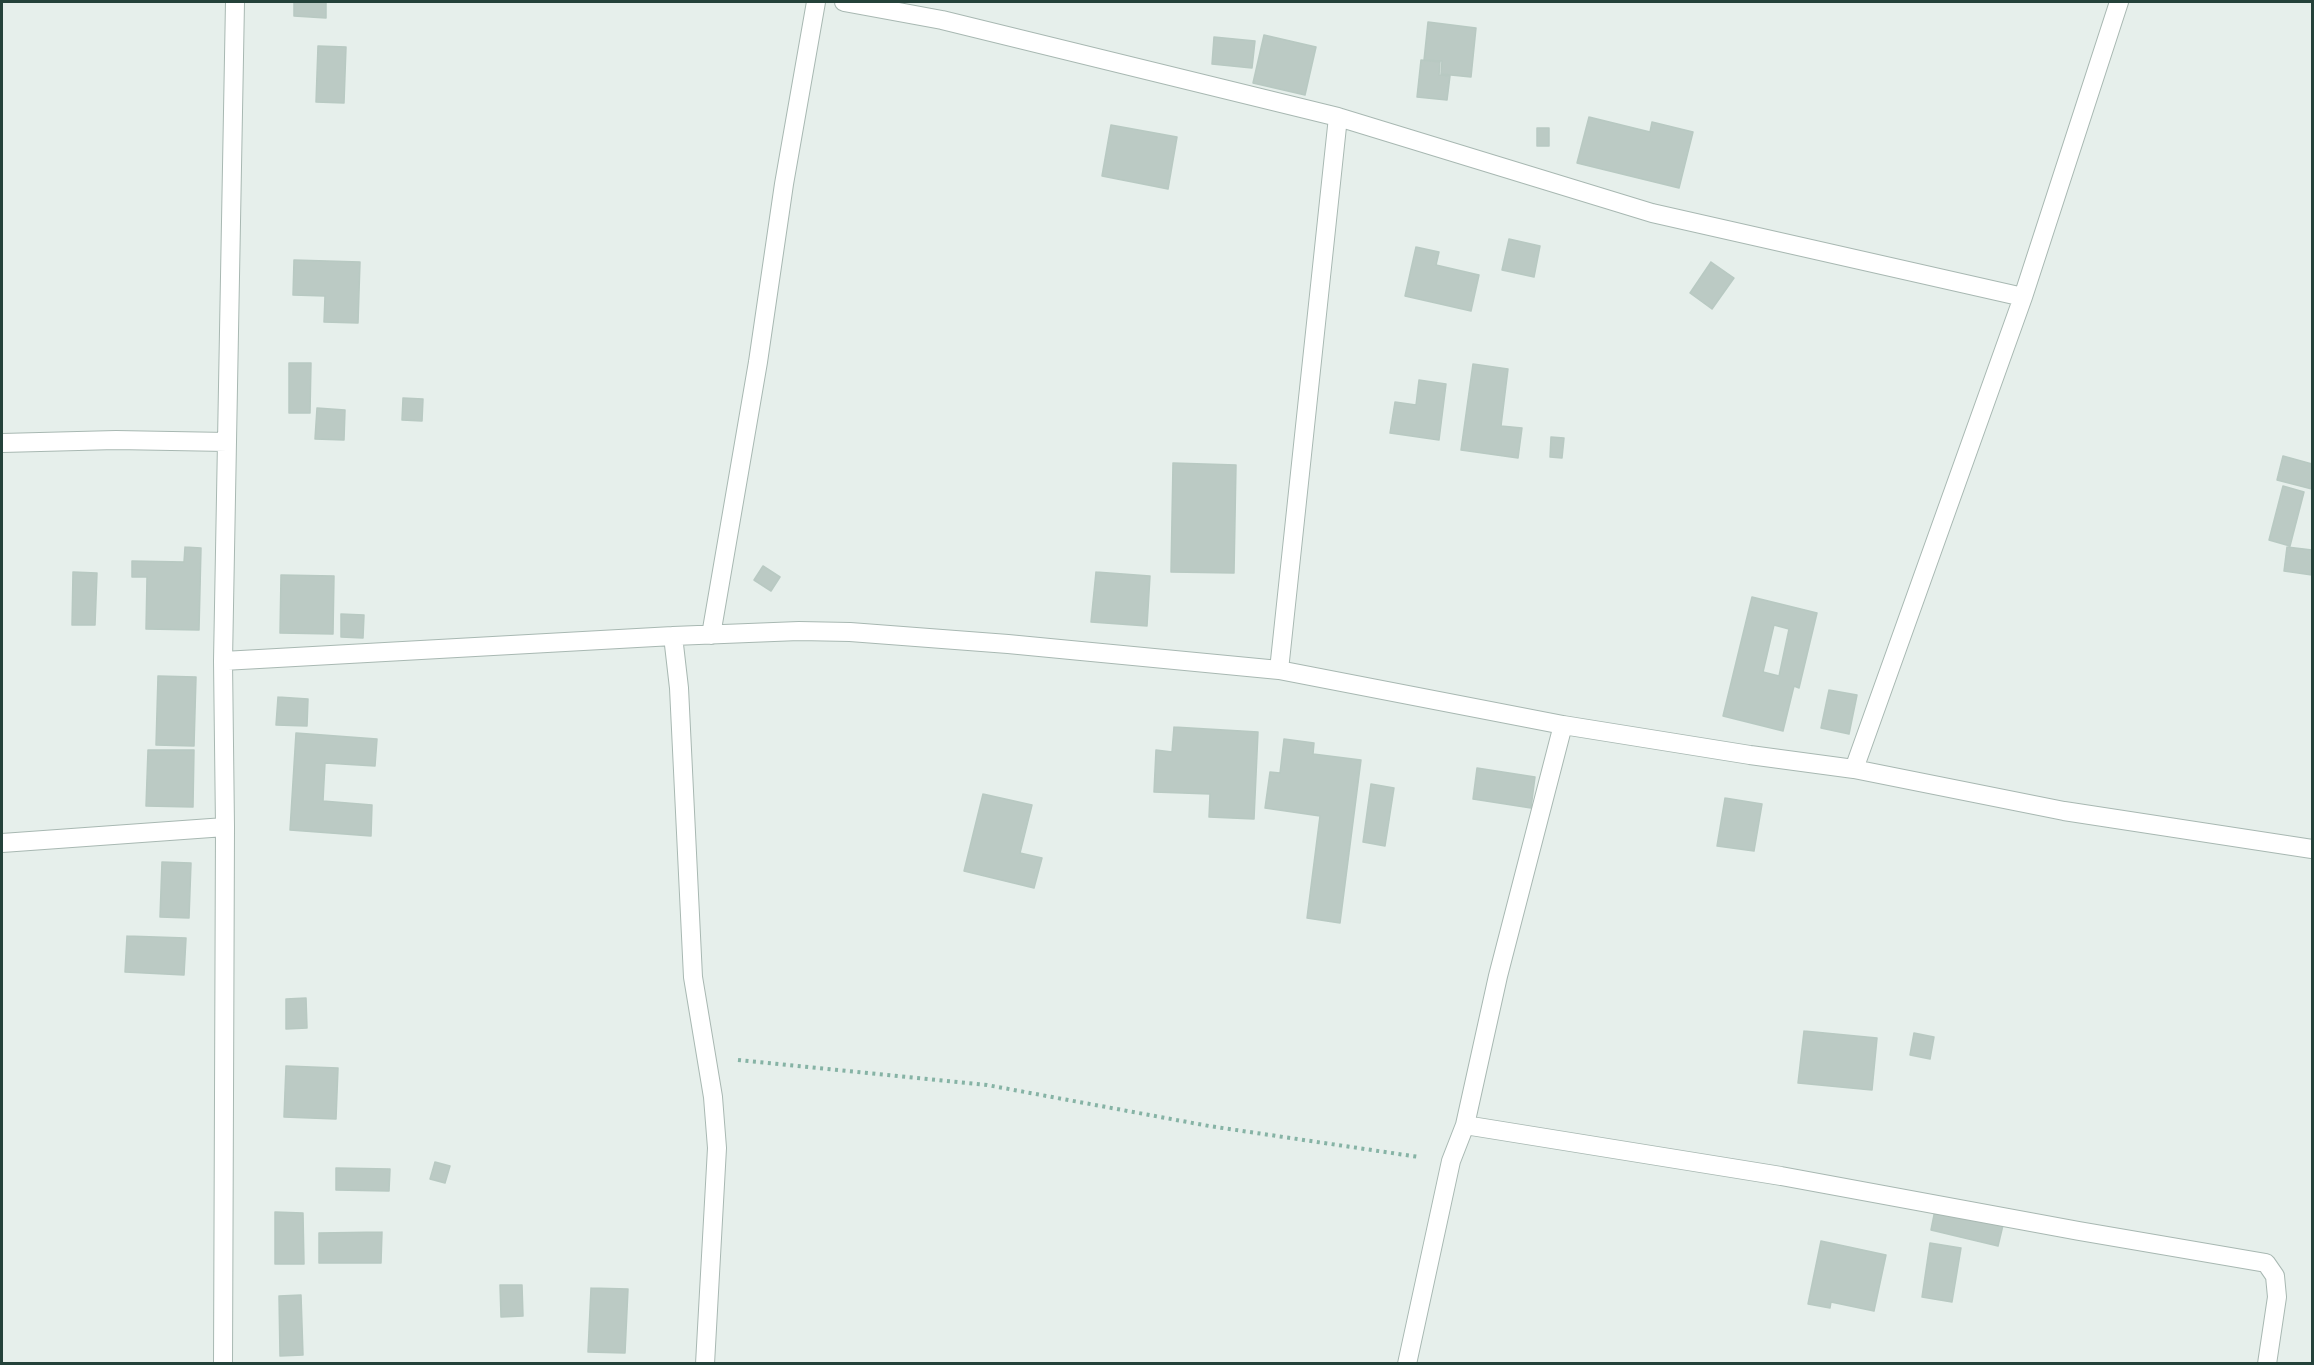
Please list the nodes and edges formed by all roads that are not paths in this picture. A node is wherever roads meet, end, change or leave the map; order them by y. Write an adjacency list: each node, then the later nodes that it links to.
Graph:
1 (235, 2): 7 (street)
2 (816, 2): 9 (street)
3 (844, 2): 5 (street)
4 (2119, 2): 6 (street)
5 (1338, 117): 6 (street); 12 (street)
6 (2023, 297): 14 (street)
7 (227, 442): 8 (street); 11 (street)
8 (2, 443)
9 (711, 635): 10 (street); 12 (street)
10 (673, 636): 11 (street); 20 (street)
11 (223, 661): 15 (street)
12 (1279, 670): 13 (street)
13 (1563, 725): 14 (street); 18 (street)
14 (1854, 769): 17 (street)
15 (225, 827): 16 (street); 19 (street)
16 (2, 843)
17 (2313, 849)
18 (1466, 1125): 21 (street); 22 (street)
19 (223, 1364)
20 (705, 1364)
21 (1407, 1364)
22 (2267, 1364)

